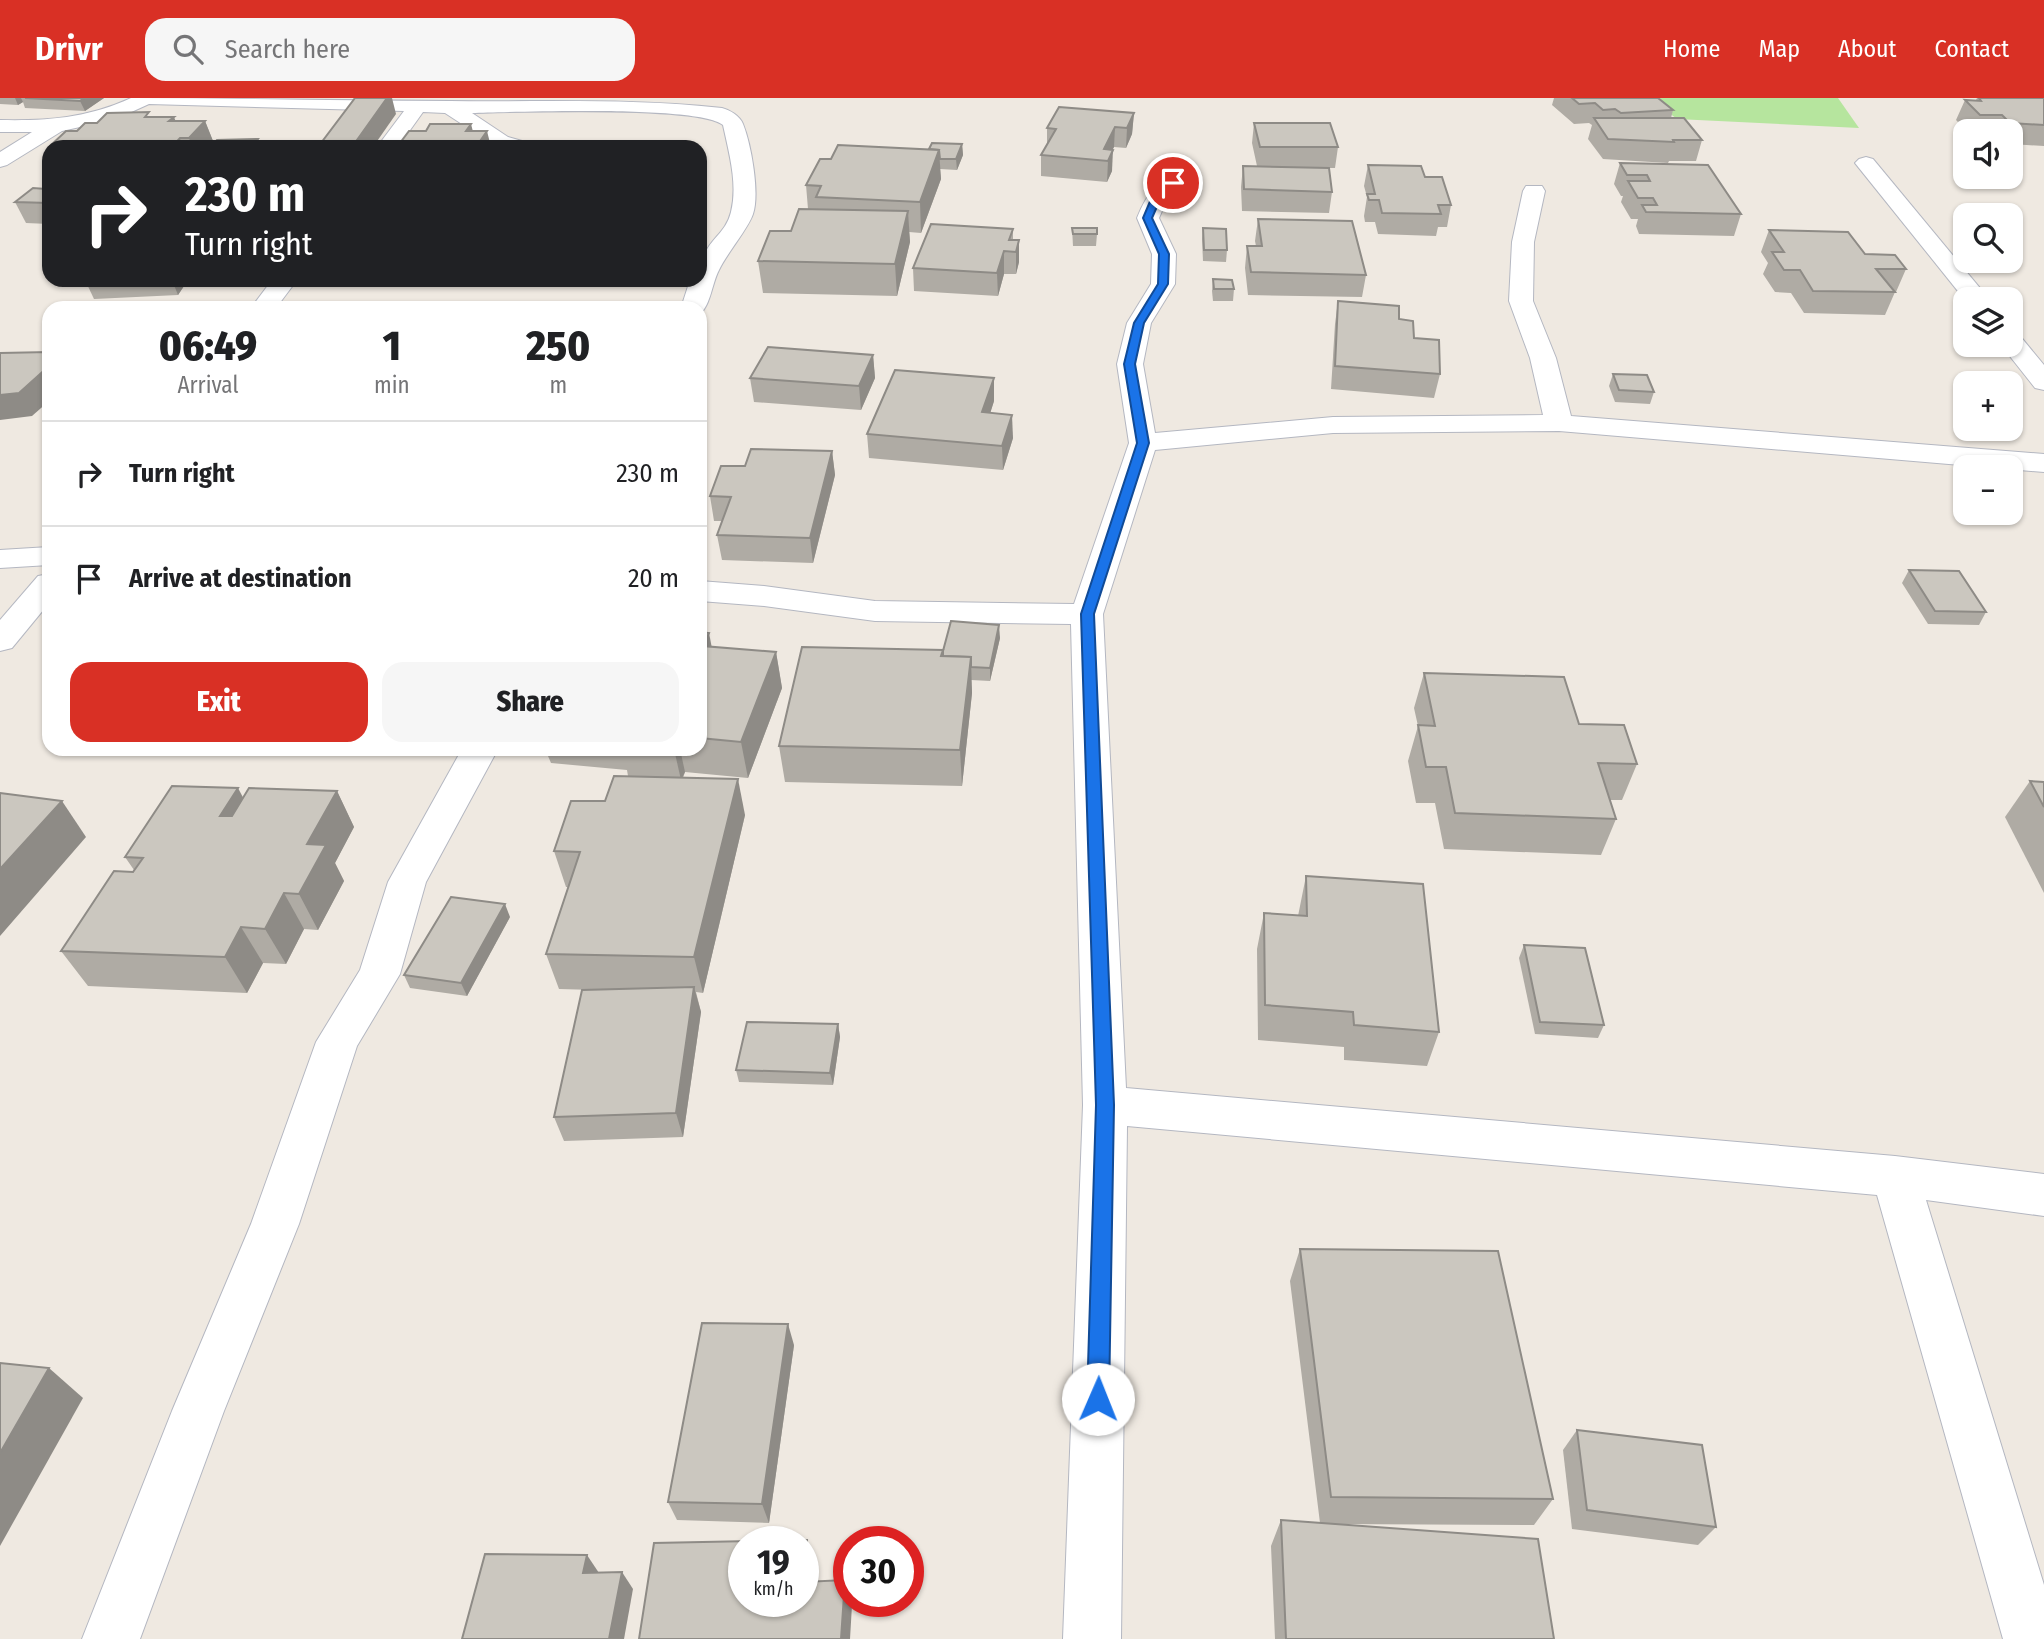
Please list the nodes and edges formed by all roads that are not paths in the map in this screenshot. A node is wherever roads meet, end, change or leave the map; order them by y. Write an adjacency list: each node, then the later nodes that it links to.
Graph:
1 (148, 98): 2 (street); 5 (street)
2 (418, 107): 3 (street); 6 (street)
3 (450, 107): 7 (street); 12 (street)
4 (0, 126): 5 (street)
5 (54, 128): 8 (street)
6 (392, 140)
7 (500, 140)
8 (0, 161)
9 (1866, 163): 14 (street)
10 (1189, 173): 19 (street)
11 (1534, 191): 18 (street)
12 (707, 270)
13 (280, 287): 15 (street)
14 (1967, 287)
15 (268, 301)
16 (2023, 356): 17 (street)
17 (2044, 382)
18 (1559, 423): 19 (street); 20 (street)
19 (1143, 443): 25 (street)
20 (2044, 463)
21 (42, 556): 22 (street)
22 (0, 559)
23 (42, 591): 26 (street)
24 (707, 592): 25 (street)
25 (1087, 614): 28 (street)
26 (0, 641)
27 (476, 756): 31 (street)
28 (1105, 1105): 29 (street); 32 (street)
29 (1895, 1176): 30 (street); 33 (street)
30 (2044, 1195)
31 (111, 1639)
32 (1092, 1639)
33 (2032, 1639)

